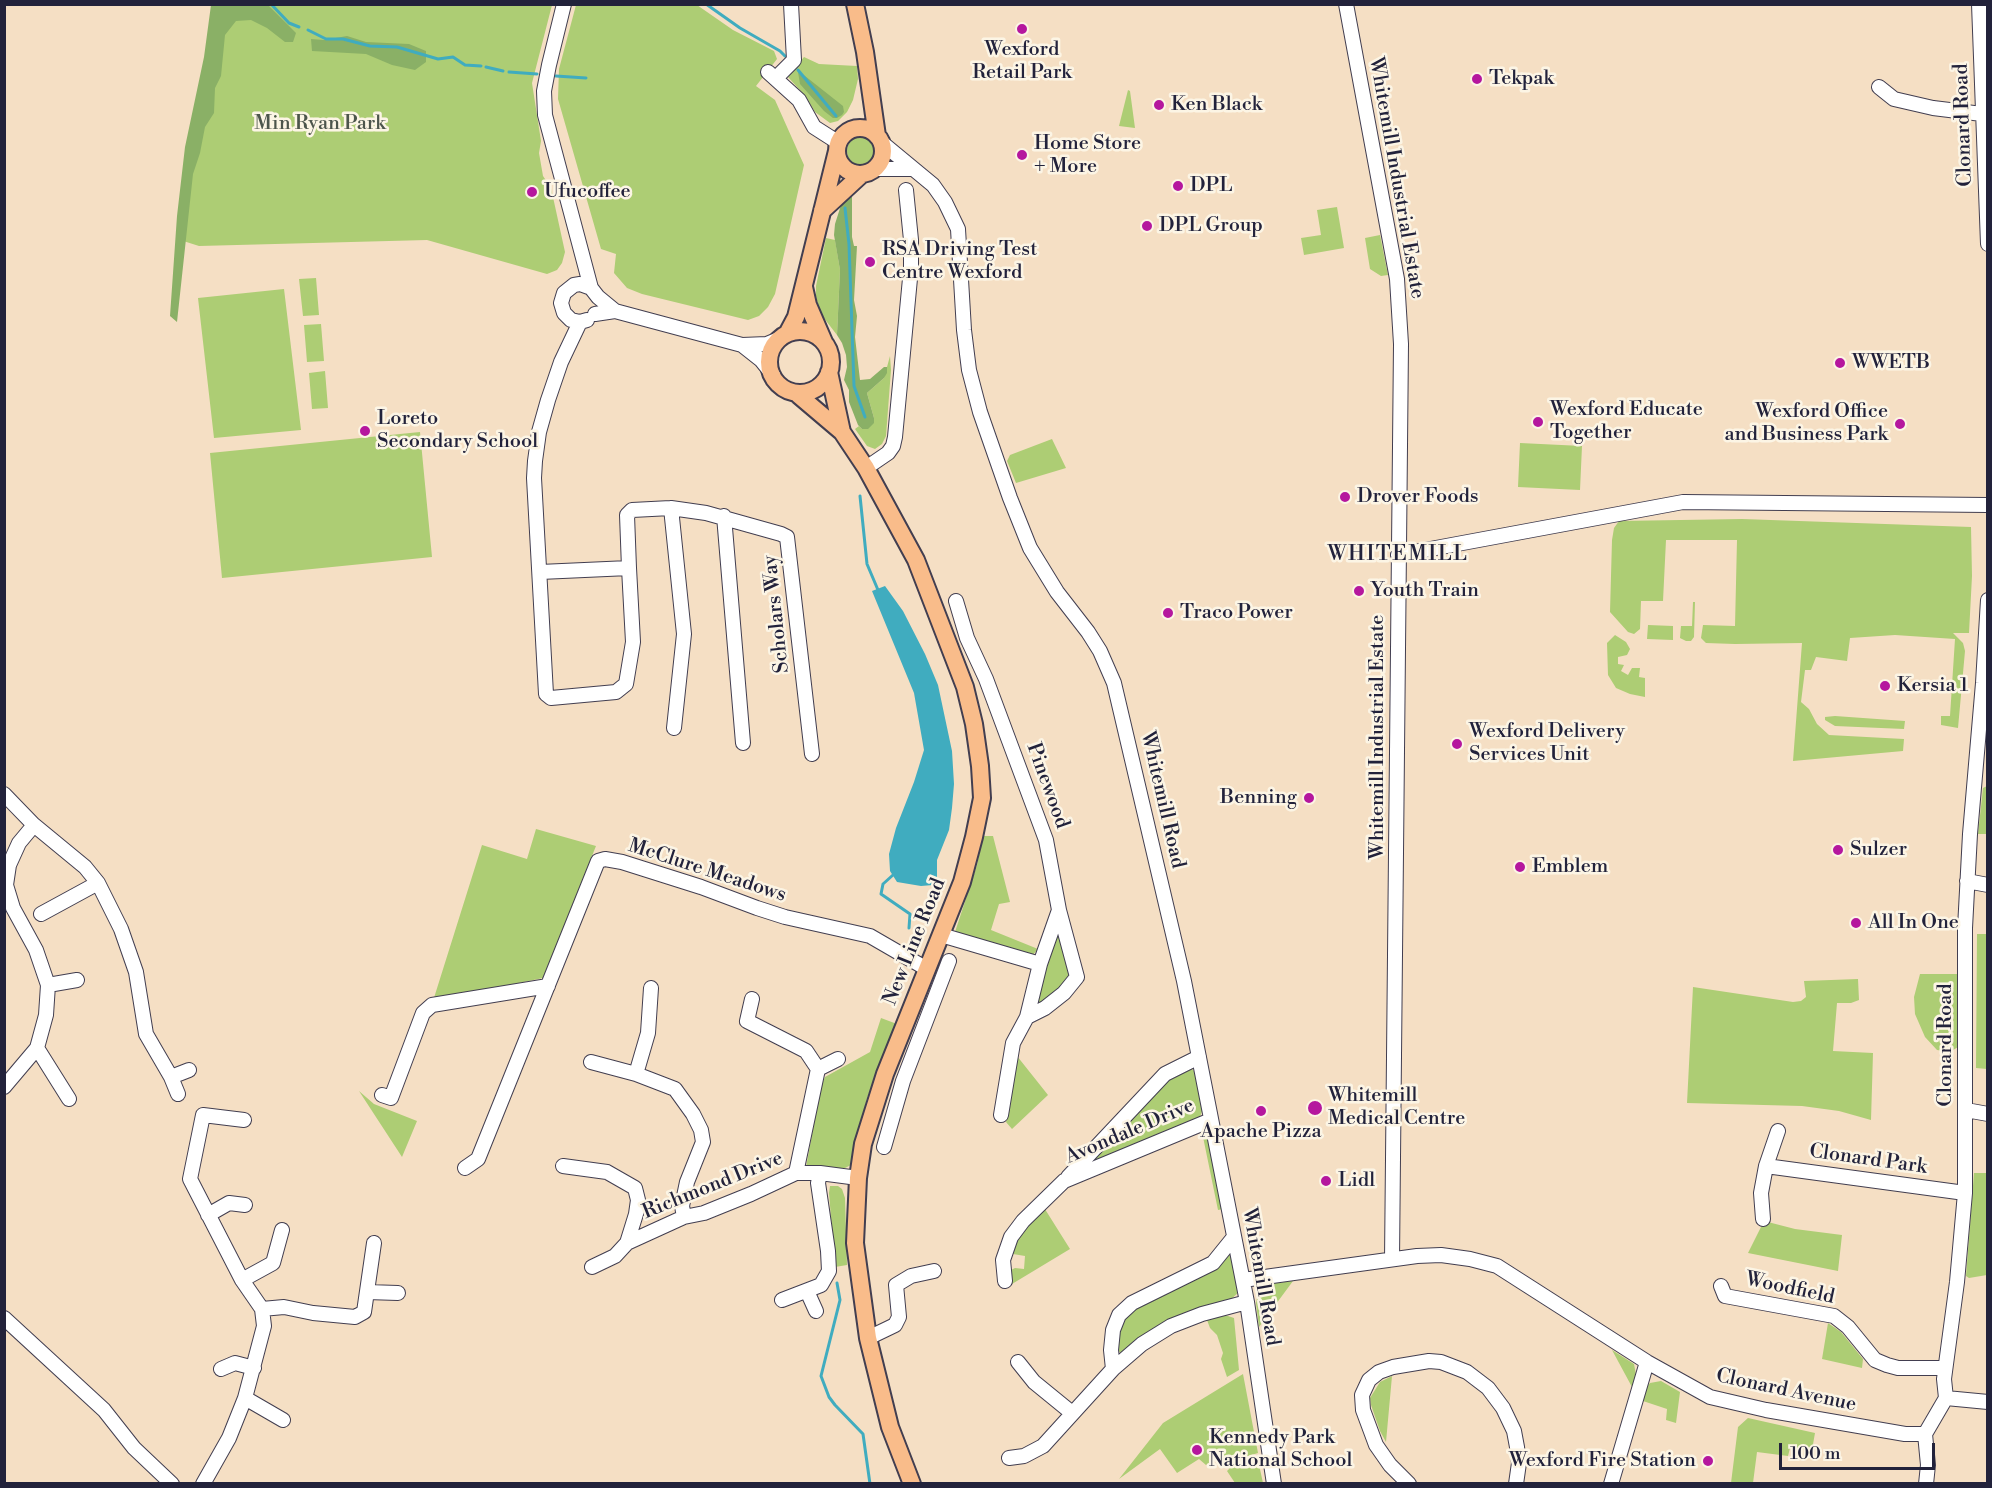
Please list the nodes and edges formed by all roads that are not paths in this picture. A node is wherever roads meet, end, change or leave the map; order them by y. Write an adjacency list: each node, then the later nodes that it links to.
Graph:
1 (564, 4): 16 (street)
2 (791, 4): 10 (street)
3 (855, 4): 6 (main road)
4 (1346, 4): 36 (street, Whitemill Industrial Estate)
5 (1982, 10): 8 (street, Clonard Road)
6 (870, 85): 9 (main road); 10 (main road)
7 (1879, 87): 8 (street)
8 (1982, 114): 15 (street, Clonard Road)
9 (879, 139): 10 (main road); 11 (street, Whitemill Road); 12 (main road)
10 (842, 142): 12 (main road); 14 (main road)
11 (912, 169): 12 (street); 65 (street, Whitemill Road)
12 (868, 172): 14 (main road)
13 (906, 190): 32 (street)
14 (822, 211): 18 (main road)
15 (1988, 244)
16 (582, 256): 17 (street); 19 (street)
17 (574, 285): 19 (street); 22 (street)
18 (804, 286): 24 (main road); 25 (main road)
19 (595, 292): 20 (street); 21 (street)
20 (615, 311): 21 (street); 26 (street)
21 (595, 314): 23 (street)
22 (567, 316): 23 (street); 27 (street)
23 (580, 322): 27 (street)
24 (783, 337): 25 (main road); 26 (street); 29 (main road)
25 (824, 342): 28 (main road)
26 (742, 345): 29 (street)
27 (561, 362): 38 (street, Scholars Way)
28 (829, 372): 30 (main road); 31 (main road, New Line Road)
29 (772, 375): 30 (main road)
30 (796, 393): 31 (main road, New Line Road)
31 (842, 432): 32 (main road, New Line Road)
32 (866, 468): 42 (main road, New Line Road)
33 (1988, 505): 36 (street)
34 (671, 508): 35 (street, Scholars Way); 37 (street, Scholars Way); 43 (street)
35 (724, 516): 44 (street); 45 (street, Scholars Way)
36 (1398, 555): 101 (street, Whitemill Industrial Estate)
37 (629, 568): 38 (street); 38 (street, Scholars Way)
38 (540, 572)
39 (1988, 600): 46 (street, Clonard Road)
40 (956, 601): 41 (street, Pinewood)
41 (986, 679): 42 (street); 52 (street, Pinewood)
42 (965, 687): 54 (main road, New Line Road)
43 (675, 728)
44 (743, 743)
45 (812, 754)
46 (1981, 780): 49 (street, Clonard Road)
47 (4, 795): 48 (street)
48 (34, 825): 50 (street); 59 (street)
49 (1967, 881): 51 (street); 78 (street, Clonard Road)
50 (98, 883): 53 (street); 72 (street)
51 (1988, 885)
52 (1059, 910): 56 (street, Pinewood); 63 (street, Pinewood)
53 (41, 914)
54 (941, 935): 56 (street); 57 (main road, New Line Road)
55 (949, 961): 73 (street)
56 (1040, 964): 63 (street, Pinewood)
57 (927, 969): 60 (street, McClure Meadows); 71 (main road, New Line Road)
58 (77, 980): 59 (street)
59 (48, 985): 64 (street)
60 (548, 986): 76 (street); 87 (street, McClure Meadows)
61 (651, 988): 70 (street)
62 (752, 999): 68 (street)
63 (1027, 1017): 80 (street, Pinewood)
64 (37, 1048): 74 (street); 77 (street)
65 (1199, 1057): 82 (street, Whitemill Road); 91 (street, Avondale Drive)
66 (838, 1059): 68 (street)
67 (591, 1062): 70 (street)
68 (818, 1069): 88 (street)
69 (189, 1070): 72 (street)
70 (636, 1074): 95 (street)
71 (885, 1074): 73 (street); 90 (main road, New Line Road)
72 (171, 1077): 75 (street)
73 (903, 1082): 84 (street)
74 (4, 1087)
75 (178, 1094)
76 (382, 1095)
77 (69, 1100)
78 (1966, 1110): 79 (street); 92 (street, Clonard Road)
79 (1988, 1114)
80 (1001, 1115)
81 (243, 1120): 94 (street)
82 (1211, 1120): 91 (street, Avondale Drive); 98 (street, Whitemill Road)
83 (1778, 1131): 86 (street)
84 (885, 1147)
85 (563, 1166): 100 (street)
86 (1766, 1166): 92 (street, Clonard Park); 96 (street)
87 (465, 1168)
88 (796, 1173): 89 (street, Richmond Drive); 95 (street, Richmond Drive)
89 (820, 1173): 90 (street, Richmond Drive); 108 (street)
90 (858, 1178): 116 (main road, New Line Road)
91 (1065, 1181): 106 (street, Avondale Drive)
92 (1965, 1193): 120 (street, Clonard Road)
93 (245, 1205): 94 (street)
94 (208, 1215): 104 (street)
95 (684, 1217): 100 (street, Richmond Drive)
96 (1763, 1219)
97 (282, 1230): 104 (street)
98 (1234, 1237): 105 (street, Whitemill Road); 122 (street)
99 (374, 1243): 109 (street)
100 (627, 1243): 102 (street, Richmond Drive)
101 (1392, 1259): 105 (street, Clonard Avenue); 118 (street, Clonard Avenue)
102 (592, 1267)
103 (933, 1271): 116 (street)
104 (242, 1280): 113 (street)
105 (1243, 1280): 112 (street, Whitemill Road)
106 (1005, 1281)
107 (1721, 1286): 120 (street, Woodfield)
108 (807, 1291): 111 (street); 114 (street)
109 (366, 1292): 110 (street); 113 (street)
110 (398, 1293)
111 (783, 1300)
112 (1247, 1302): 122 (street); 133 (street, Whitemill Road)
113 (262, 1309): 119 (street)
114 (816, 1311)
115 (4, 1318): 131 (street)
116 (868, 1338): 132 (main road, New Line Road)
117 (1018, 1362): 126 (street)
118 (1647, 1362): 128 (street, Clonard Avenue); 136 (street)
119 (254, 1368): 121 (street); 123 (street)
120 (1945, 1368): 124 (street, Clonard Road)
121 (221, 1369)
122 (1113, 1369): 126 (street)
123 (245, 1398): 127 (street); 130 (street)
124 (1946, 1398): 125 (street); 128 (street)
125 (1988, 1402)
126 (1072, 1413): 129 (street)
127 (283, 1420)
128 (1925, 1434): 137 (street)
129 (1009, 1458)
130 (208, 1482)
131 (172, 1484)
132 (912, 1484)
133 (1274, 1484)
134 (1409, 1484): 135 (street)
135 (1516, 1484)
136 (1611, 1484)
137 (1926, 1484)

